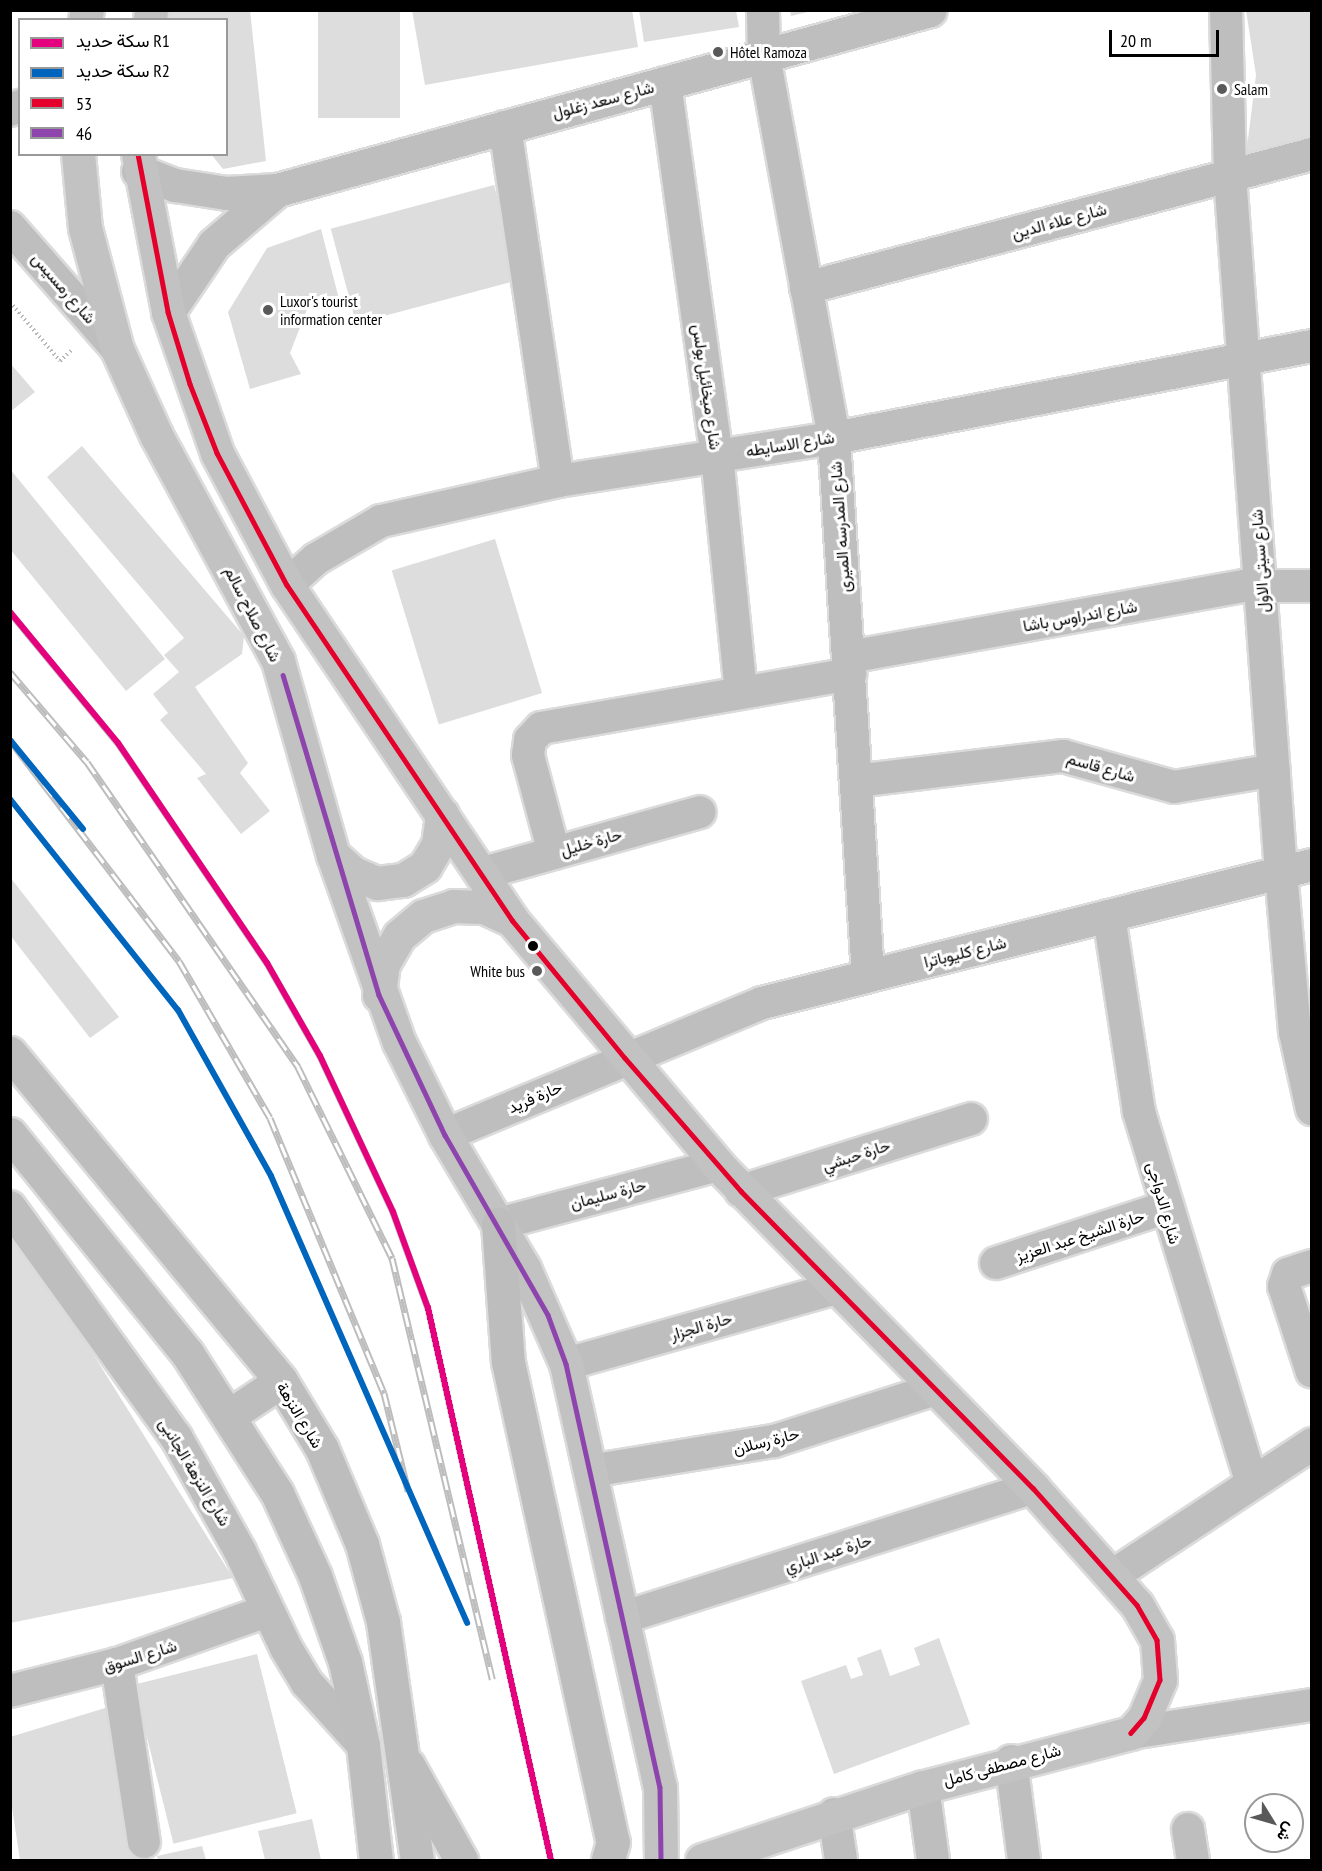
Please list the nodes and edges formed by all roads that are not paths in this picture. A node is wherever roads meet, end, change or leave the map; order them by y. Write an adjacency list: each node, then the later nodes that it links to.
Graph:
1 (763, 10): 4 (street, شارع المدرسه الميرى)
2 (930, 10): 4 (street, شارع سعد زغلول)
3 (1226, 10): 10 (street, شارع سيتى الاول)
4 (765, 56): 5 (street, شارع سعد زغلول); 13 (street, شارع المدرسه الميرى)
5 (665, 83): 6 (street, شارع سعد زغلول); 19 (street, شارع ميخائيل بولس)
6 (505, 127): 11 (street, شارع سعد زغلول); 20 (street)
7 (1311, 154): 10 (street, شارع علاء الدين)
8 (78, 156): 15 (main road, شارع صلاح سالم)
9 (138, 163): 11 (street, شارع سعد زغلول); 14 (main road)
10 (1230, 176): 13 (street, شارع علاء الدين); 17 (street, شارع سيتى الاول)
11 (277, 190): 14 (street, شارع سعد زغلول)
12 (10, 227): 15 (street, شارع رمسيس)
13 (806, 288): 18 (street, شارع المدرسه الميرى)
14 (168, 312): 21 (main road)
15 (107, 338): 31 (main road, شارع صلاح سالم)
16 (1311, 346): 17 (street, شارع الاسايطه)
17 (1244, 358): 18 (street, شارع الاسايطه); 23 (street, شارع سيتى الاول)
18 (834, 438): 19 (street, شارع الاسايطه); 24 (street, شارع المدرسه الميرى)
19 (717, 456): 20 (street, شارع الاسايطه); 25 (street, شارع ميخائيل بولس)
20 (558, 481): 21 (street, شارع الاسايطه)
21 (287, 585): 29 (main road)
22 (1311, 586): 23 (street, شارع اندراوس باشا)
23 (1263, 587): 24 (street, شارع اندراوس باشا); 26 (street, شارع سيتى الاول)
24 (849, 666): 25 (street, شارع اندراوس باشا); 27 (street, شارع المدرسه الميرى)
25 (741, 692): 30 (street, شارع اندراوس باشا)
26 (1274, 770): 27 (street, شارع قاسم); 33 (street, شارع سيتى الاول)
27 (856, 780): 37 (street, شارع المدرسه الميرى)
28 (700, 812): 30 (street, حارة خليل)
29 (442, 814): 31 (main road); 34 (main road)
30 (554, 853): 34 (street, حارة خليل)
31 (333, 855): 38 (main road, شارع صلاح سالم)
32 (1311, 865): 33 (street, شارع كليوباترا)
33 (1281, 872): 35 (street, شارع كليوباترا); 41 (street, شارع سيتى الاول)
34 (483, 873): 36 (main road)
35 (1109, 916): 37 (street, شارع كليوباترا); 48 (street, شارع الدواجى)
36 (513, 920): 38 (main road); 40 (main road)
37 (868, 976): 40 (street, شارع كليوباترا)
38 (379, 995): 44 (main road, شارع صلاح سالم)
39 (10, 1053): 55 (main road, شارع النزهة)
40 (625, 1059): 44 (street, حارة فريد); 45 (main road)
41 (1311, 1109)
42 (971, 1119): 46 (street, حارة حبشي)
43 (10, 1134): 57 (main road)
44 (445, 1135): 49 (main road, شارع صلاح سالم)
45 (718, 1165): 46 (main road); 49 (street, حارة سليمان)
46 (741, 1191): 52 (main road)
47 (10, 1207): 63 (street, شارع النزهة الجانبى)
48 (1164, 1208): 50 (street, حارة الشيخ عبد العزيز); 60 (street, شارع الدواجى)
49 (498, 1224): 53 (main road, شارع صلاح سالم); 80 (main road)
50 (996, 1263)
51 (1311, 1266): 54 (street)
52 (837, 1288): 53 (street, حارة الجزار); 56 (main road)
53 (566, 1364): 59 (main road, شارع صلاح سالم)
54 (1311, 1372)
55 (281, 1381): 57 (main road); 70 (main road, شارع النزهة)
56 (936, 1389): 59 (street, حارة رسلان); 61 (main road)
57 (230, 1415): 69 (main road)
58 (1311, 1444): 60 (street)
59 (590, 1471): 64 (main road, شارع صلاح سالم)
60 (1252, 1483): 62 (street)
61 (1033, 1488): 62 (main road); 64 (street, حارة عبد الباري)
62 (1112, 1576): 68 (main road)
63 (267, 1611): 65 (street, شارع السوق); 69 (street, شارع النزهة الجانبى)
64 (622, 1618): 81 (main road, شارع صلاح سالم)
65 (117, 1664): 66 (street, شارع السوق); 75 (street)
66 (10, 1691)
67 (1311, 1705): 68 (street, شارع مصطفى كامل)
68 (1131, 1733): 71 (main road, شارع مصطفى كامل)
69 (363, 1745): 77 (main road)
70 (398, 1746): 78 (main road, شارع النزهة); 79 (main road)
71 (1011, 1761): 72 (main road, شارع مصطفى كامل); 85 (street)
72 (923, 1787): 73 (main road, شارع مصطفى كامل); 84 (street)
73 (834, 1815): 76 (main road, شارع مصطفى كامل); 83 (street)
74 (1188, 1829): 86 (street)
75 (144, 1842)
76 (740, 1852): 82 (main road, شارع مصطفى كامل)
77 (376, 1860)
78 (417, 1860)
79 (462, 1860)
80 (609, 1860)
81 (661, 1860)
82 (702, 1860)
83 (841, 1860)
84 (933, 1860)
85 (1024, 1860)
86 (1193, 1860)

